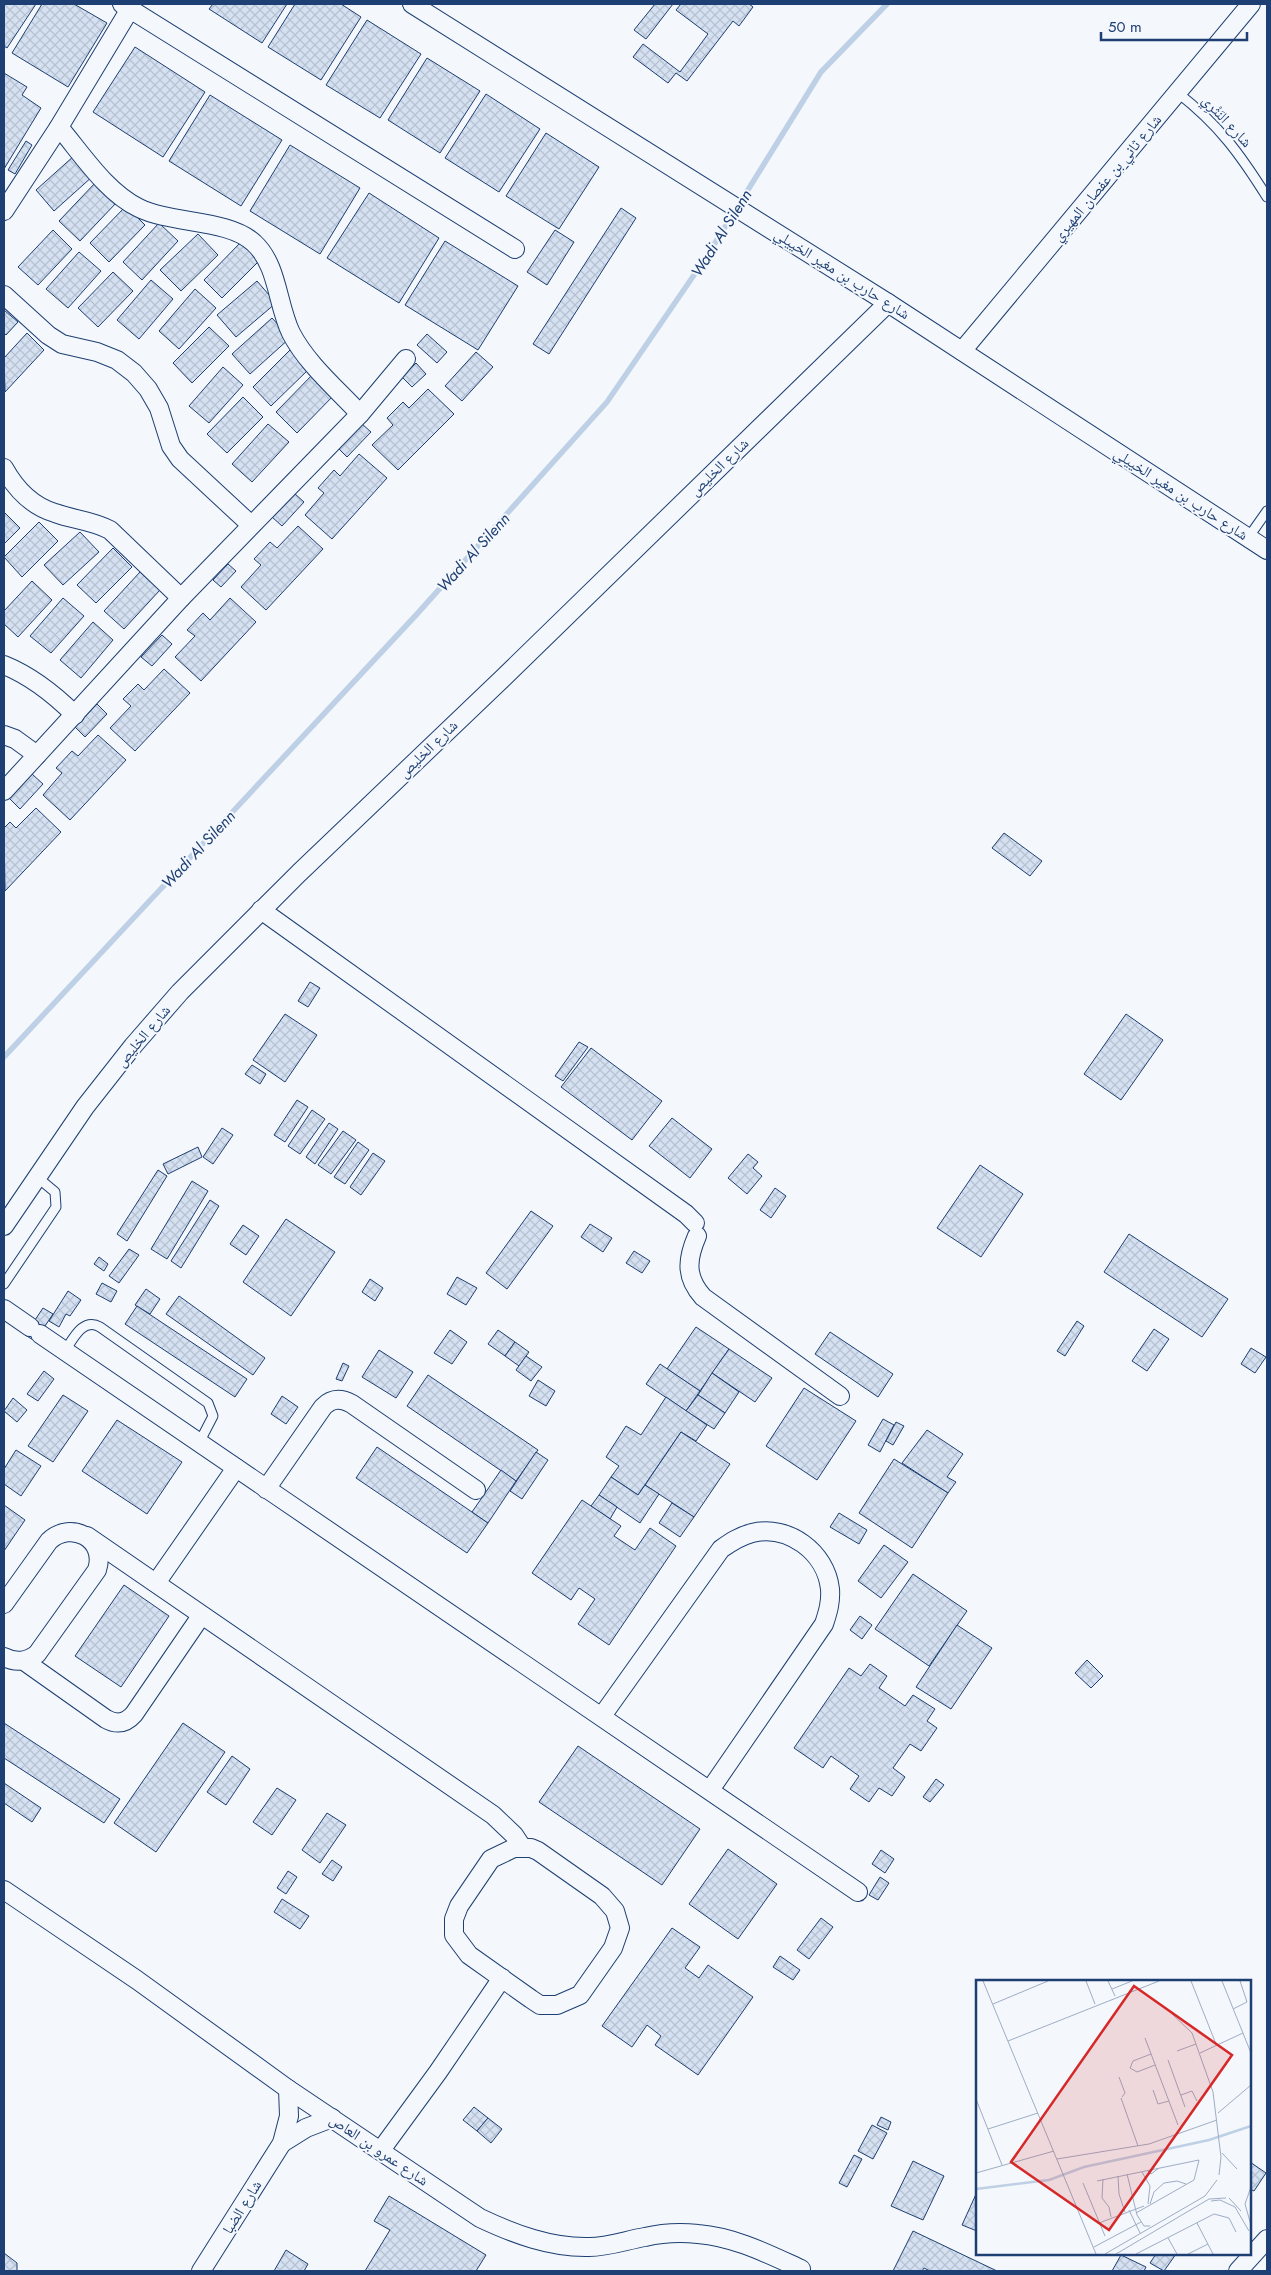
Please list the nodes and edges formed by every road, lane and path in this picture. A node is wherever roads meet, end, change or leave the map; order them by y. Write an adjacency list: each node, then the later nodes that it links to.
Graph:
1 (412, 4): 10 (street, شارع حارب بن مغير الخييلي)
2 (1251, 4): 4 (street, شارع ثاني بن عفصان المهيري)
3 (126, 6): 5 (street); 8 (street)
4 (1178, 93): 6 (lane, شارع النَثْرِي); 11 (street, شارع ثاني بن عفصان المهيري)
5 (59, 127): 7 (street); 13 (street)
6 (1267, 197)
7 (4, 211)
8 (514, 249)
9 (4, 295): 16 (street)
10 (888, 303): 11 (street, شارع حارب بن مغير الخييلي); 25 (street, شارع الخليص)
11 (962, 351): 17 (street, شارع حارب بن مغير الخييلي)
12 (406, 359): 13 (street)
13 (360, 414): 16 (street)
14 (4, 468): 19 (street)
15 (1267, 511): 17 (lane)
16 (251, 525): 19 (street)
17 (1248, 538): 18 (street, شارع حارب بن مغير الخييلي)
18 (1267, 550)
19 (181, 598): 21 (street)
20 (4, 665): 21 (street)
21 (75, 715): 23 (street)
22 (4, 735): 23 (street)
23 (38, 755): 24 (street)
24 (4, 791)
25 (261, 910): 26 (street, شارع الخليص); 31 (street)
26 (37, 1177): 27 (street, شارع الخليص); 28 (lane)
27 (4, 1226)
28 (4, 1284)
29 (4, 1309): 30 (street)
30 (65, 1351): 32 (street); 32 (lane)
31 (840, 1396)
32 (199, 1442): 33 (street)
33 (236, 1468): 34 (street); 37 (street)
34 (266, 1489): 35 (street); 41 (street)
35 (476, 1490)
36 (86, 1536): 37 (street); 38 (street); 40 (street)
37 (156, 1583): 39 (street)
38 (4, 1604)
39 (201, 1616): 40 (street); 43 (street)
40 (10, 1660)
41 (602, 1716): 42 (street); 42 (street)
42 (710, 1790): 45 (street)
43 (522, 1848): 46 (street); 46 (street)
44 (4, 1890): 47 (street, شارع عمرو بن العاص)
45 (858, 1892)
46 (502, 1978): 50 (street)
47 (288, 2089): 48 (street, شارع عمرو بن العاص); 49 (street, شارع الضبا)
48 (332, 2118): 49 (street, شارع الضبا); 50 (street, شارع عمرو بن العاص)
49 (282, 2143): 53 (street, شارع الضبا)
50 (381, 2150): 52 (street, شارع عمرو بن العاص)
51 (1267, 2239): 54 (street)
52 (801, 2269)
53 (202, 2271)
54 (1238, 2271)

